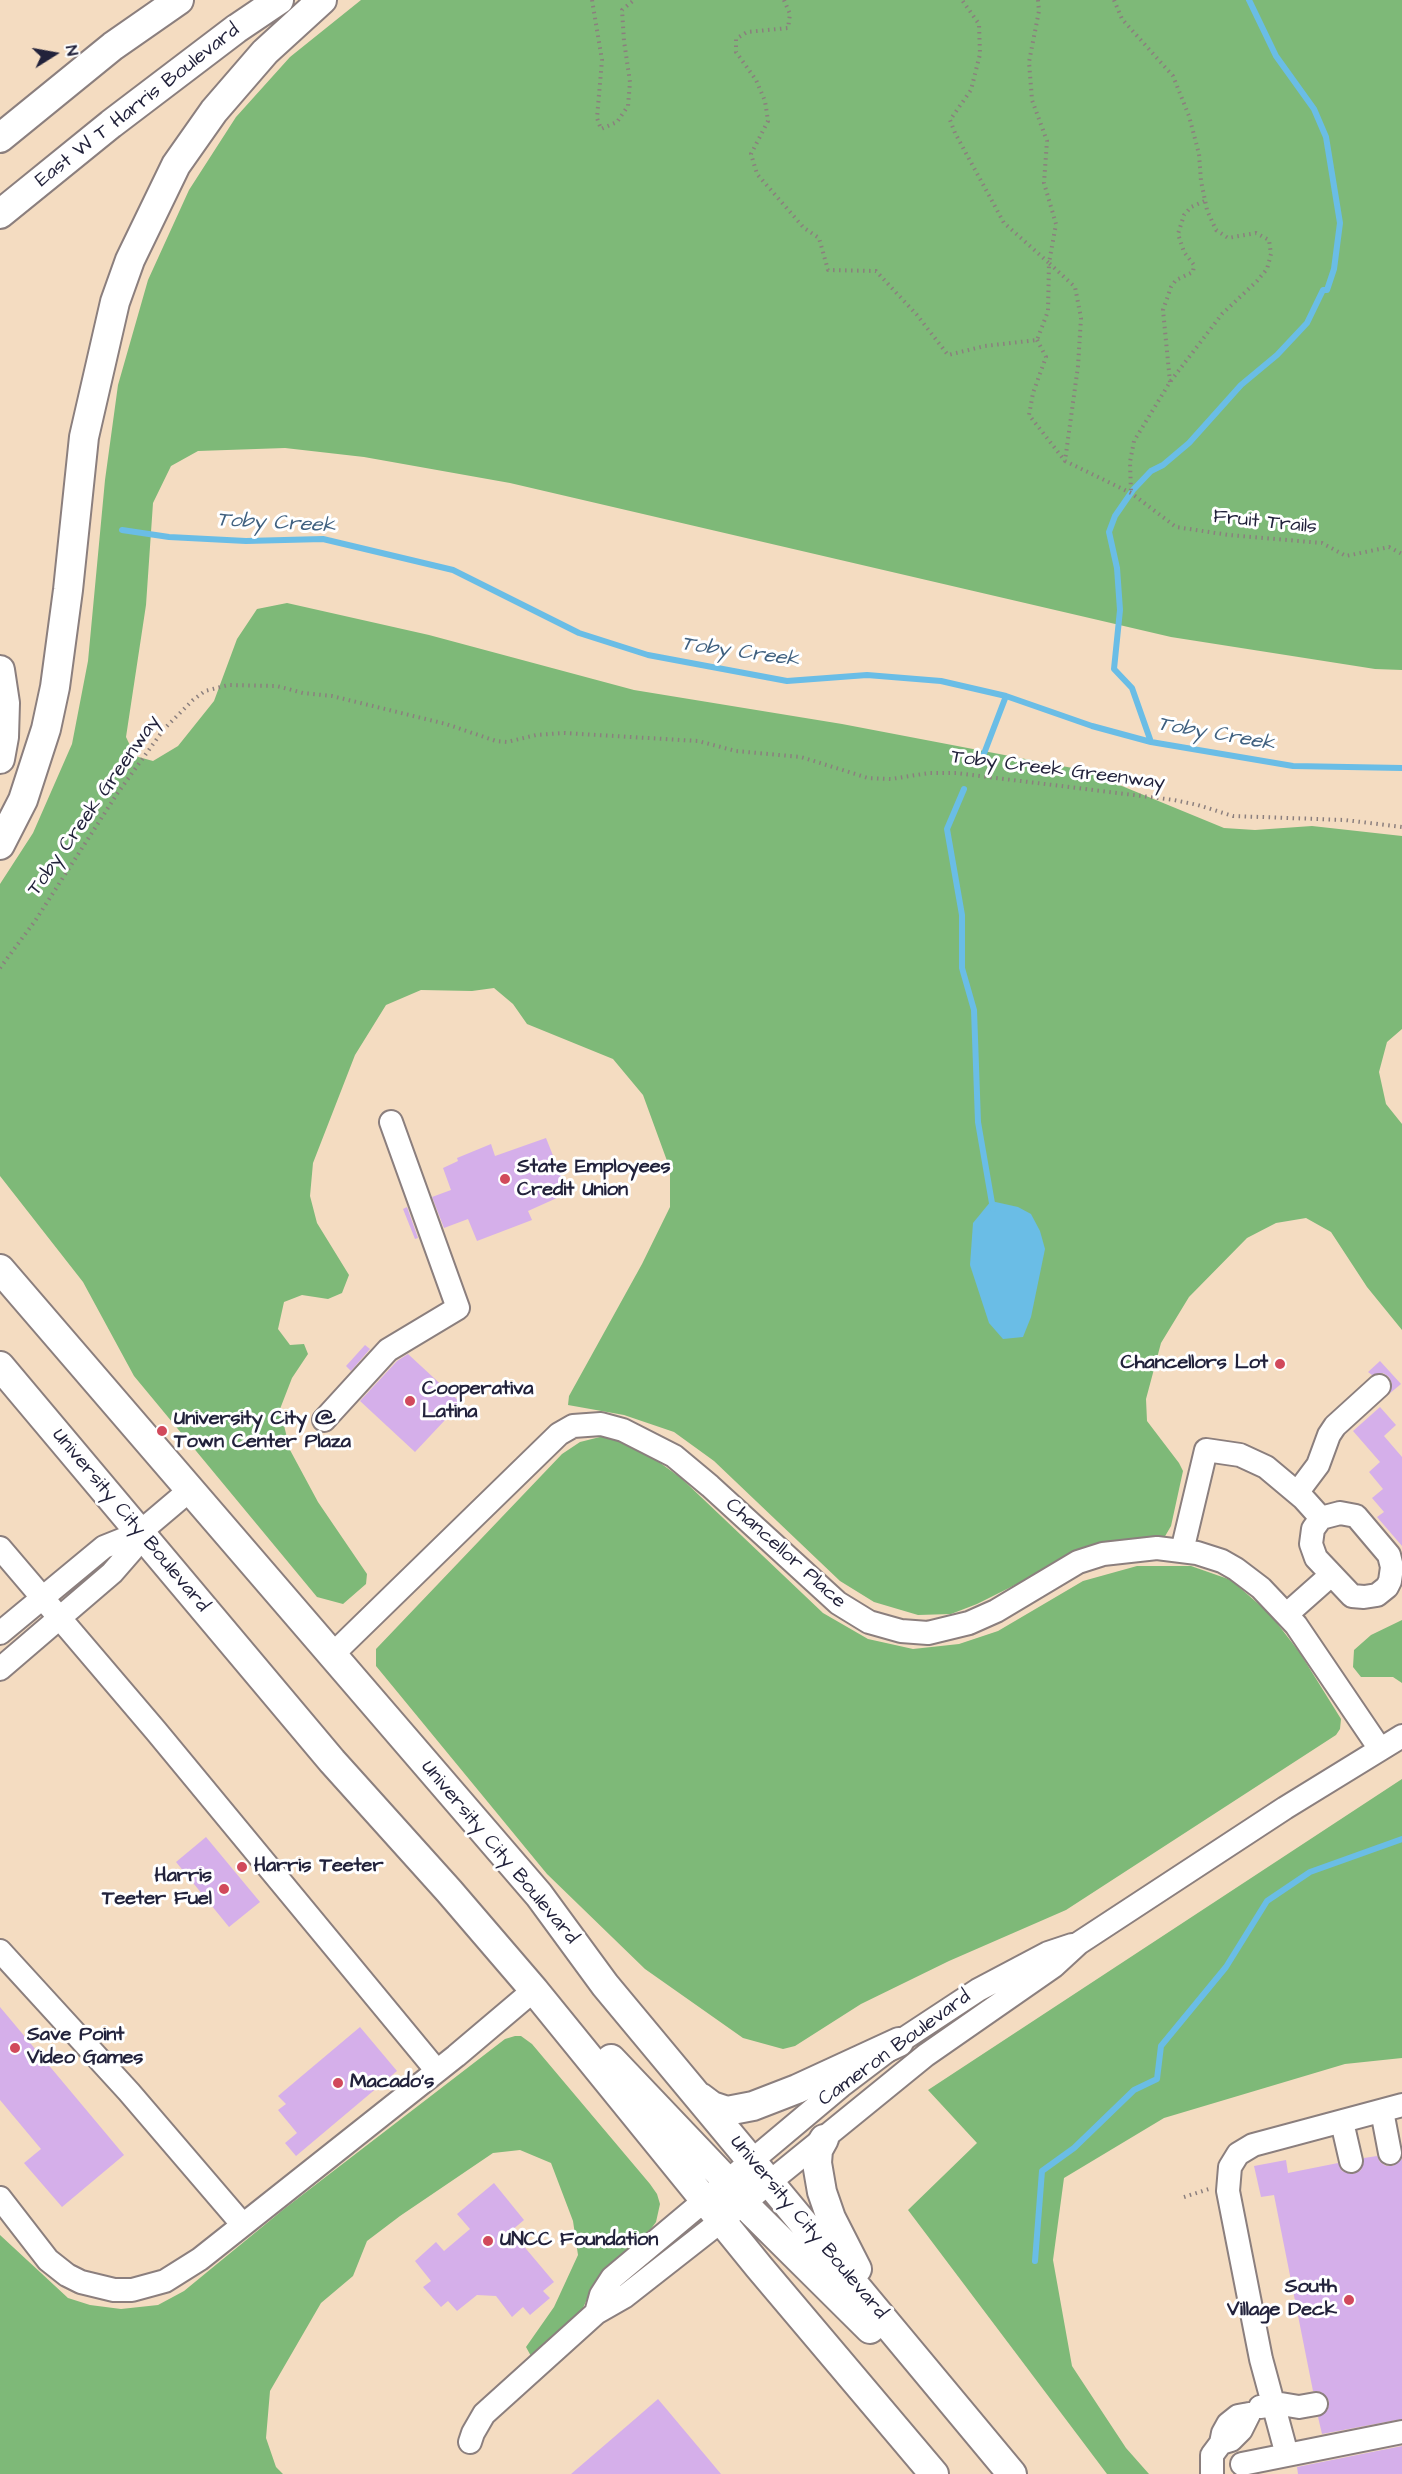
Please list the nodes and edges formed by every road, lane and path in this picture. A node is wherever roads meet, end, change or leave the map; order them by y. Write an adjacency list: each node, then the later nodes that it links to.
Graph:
1 (179, 0): 10 (main road)
2 (279, 0): 12 (main road, East W T Harris Boulevard)
3 (322, 0): 22 (main road)
4 (592, 0): 5 (path)
5 (634, 0)
6 (784, 0): 14 (path)
7 (962, 0): 13 (path)
8 (1038, 0): 13 (path)
9 (1114, 0): 11 (path)
10 (0, 138)
11 (1205, 201): 15 (path); 15 (path)
12 (0, 214)
13 (1049, 263): 14 (path); 16 (path)
14 (1036, 340): 16 (path, Fruit Trails)
15 (1170, 382): 17 (path)
16 (1065, 461): 17 (path, Fruit Trails)
17 (1131, 492): 18 (path, Fruit Trails)
18 (1402, 554)
19 (0, 670): 20 (main road)
20 (0, 759)
21 (1402, 827): 23 (path, Toby Creek Greenway)
22 (0, 845)
23 (0, 968)
24 (391, 1122): 28 (street)
25 (0, 1269): 29 (main road, University City Boulevard)
26 (0, 1366): 32 (main road, University City Boulevard)
27 (1379, 1386): 30 (street)
28 (324, 1420)
29 (191, 1490): 32 (street); 40 (main road, University City Boulevard)
30 (1297, 1493): 31 (street); 33 (street)
31 (1321, 1518): 35 (street); 35 (street)
32 (139, 1533): 36 (street); 38 (street); 46 (main road, University City Boulevard)
33 (1182, 1551): 37 (street, Chancellor Place); 40 (street, Chancellor Place)
34 (1, 1552): 36 (street)
35 (1331, 1575): 37 (street)
36 (42, 1598): 38 (street); 39 (street)
37 (1287, 1614): 43 (street, Chancellor Place)
38 (60, 1618): 41 (street); 48 (street)
39 (0, 1633)
40 (332, 1655): 49 (main road, University City Boulevard)
41 (0, 1668)
42 (1402, 1736): 43 (street, Cameron Boulevard)
43 (1380, 1749): 44 (street, Cameron Boulevard)
44 (1079, 1943): 47 (street, Cameron Boulevard); 52 (street, Cameron Boulevard)
45 (0, 1951): 63 (street)
46 (534, 1990): 48 (street); 56 (main road); 62 (main road, University City Boulevard)
47 (899, 2042): 49 (main road); 54 (street, Cameron Boulevard)
48 (437, 2071): 63 (street)
49 (698, 2096): 54 (main road, University City Boulevard)
50 (1393, 2107): 51 (street); 53 (street)
51 (1342, 2121): 55 (street); 65 (street)
52 (824, 2139): 57 (street, Cameron Boulevard); 64 (main road)
53 (1396, 2149)
54 (751, 2160): 56 (street, Cameron Boulevard); 57 (main road, University City Boulevard)
55 (1351, 2161)
56 (726, 2180): 57 (main road); 62 (street, Cameron Boulevard)
57 (770, 2183): 61 (street, Cameron Boulevard); 64 (main road, University City Boulevard)
58 (1209, 2189): 59 (path)
59 (1184, 2197)
60 (0, 2198): 63 (street)
61 (744, 2203): 62 (main road); 67 (main road)
62 (713, 2210): 69 (street, Cameron Boulevard); 72 (main road, University City Boulevard)
63 (243, 2225)
64 (899, 2338): 67 (main road, University City Boulevard)
65 (1272, 2404): 66 (street); 70 (street); 74 (street)
66 (1316, 2404)
67 (975, 2431): 73 (main road, University City Boulevard)
68 (1402, 2432): 70 (street)
69 (470, 2442)
70 (1287, 2455): 71 (street)
71 (1242, 2464)
72 (933, 2474)
73 (1012, 2474)
74 (1212, 2474)

